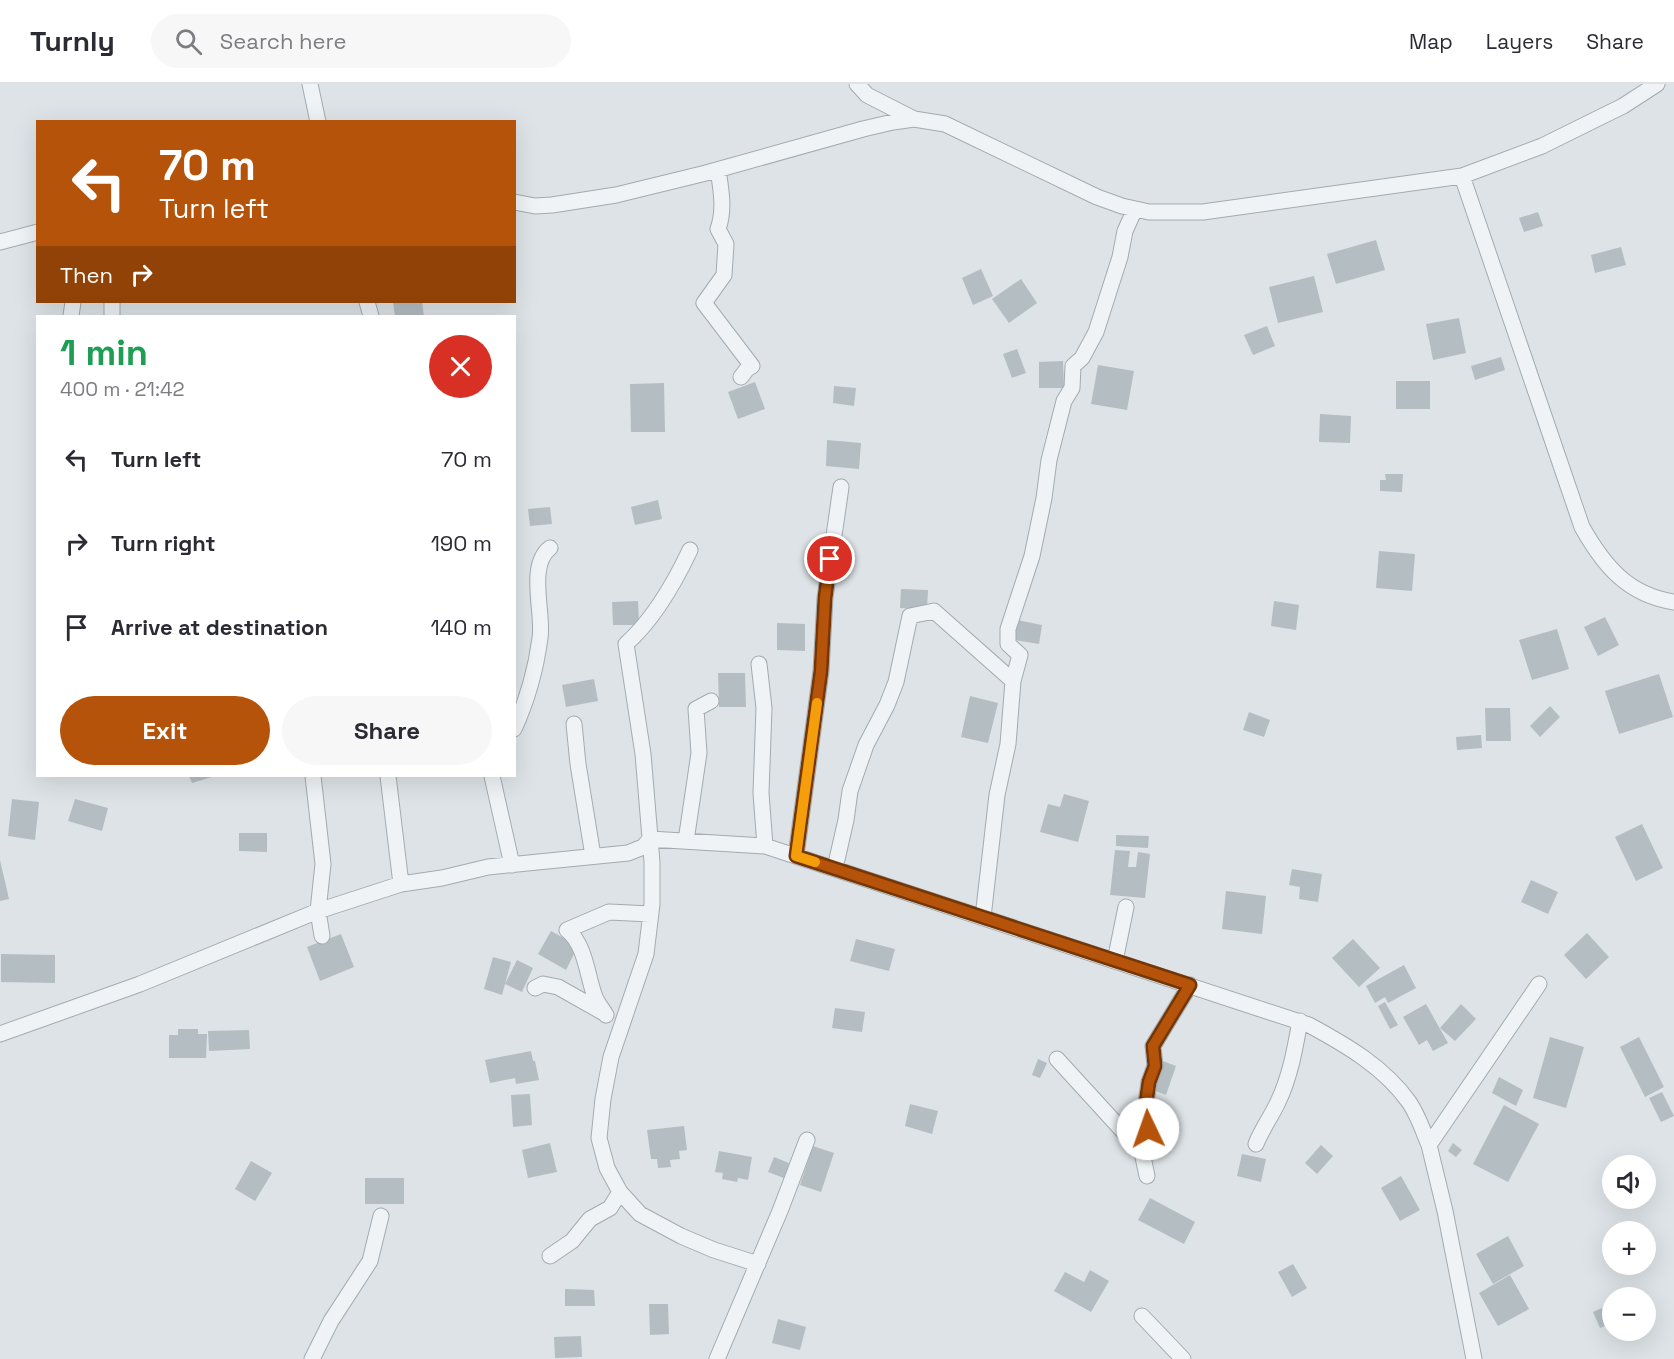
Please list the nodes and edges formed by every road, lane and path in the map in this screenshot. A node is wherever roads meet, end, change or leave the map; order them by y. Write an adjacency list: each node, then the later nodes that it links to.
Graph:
1 (310, 84): 5 (street)
2 (857, 84): 4 (street)
3 (1657, 84): 7 (street)
4 (914, 119): 6 (street); 9 (street)
5 (318, 120)
6 (718, 170): 8 (street); 12 (street)
7 (1462, 176): 9 (street); 16 (street)
8 (516, 202)
9 (1136, 209): 18 (street)
10 (36, 233): 11 (street)
11 (0, 242)
12 (741, 377)
13 (841, 487): 29 (street)
14 (550, 548): 21 (street)
15 (690, 550): 25 (street)
16 (1674, 602)
17 (759, 664): 27 (street)
18 (1012, 681): 31 (street); 36 (street)
19 (711, 701): 26 (street)
20 (574, 724): 28 (street)
21 (516, 725)
22 (313, 777): 34 (street)
23 (388, 777): 32 (street)
24 (492, 777): 30 (street)
25 (650, 839): 26 (street); 28 (street); 35 (street)
26 (686, 841): 27 (street)
27 (765, 846): 29 (street)
28 (593, 856): 30 (street)
29 (796, 856): 31 (street)
30 (512, 865): 32 (street)
31 (835, 868): 36 (street)
32 (401, 884): 34 (street)
33 (1126, 907): 38 (street)
34 (318, 911): 37 (street); 45 (street)
35 (651, 914): 42 (street); 43 (street)
36 (983, 917): 38 (street)
37 (322, 936)
38 (1115, 961): 40 (street)
39 (1539, 984): 49 (street)
40 (1190, 985): 44 (street); 50 (street)
41 (535, 988): 43 (street)
42 (625, 1014): 43 (street); 52 (street)
43 (606, 1015)
44 (1299, 1022): 48 (street); 49 (street)
45 (0, 1035)
46 (1057, 1059): 50 (street)
47 (807, 1140): 55 (street)
48 (1256, 1144)
49 (1429, 1145): 60 (street)
50 (1142, 1152): 51 (street)
51 (1147, 1176)
52 (620, 1192): 54 (street); 55 (street)
53 (381, 1216): 57 (street)
54 (550, 1256)
55 (758, 1264): 58 (street)
56 (1142, 1316): 59 (street)
57 (312, 1359)
58 (717, 1359)
59 (1183, 1359)
60 (1474, 1359)

